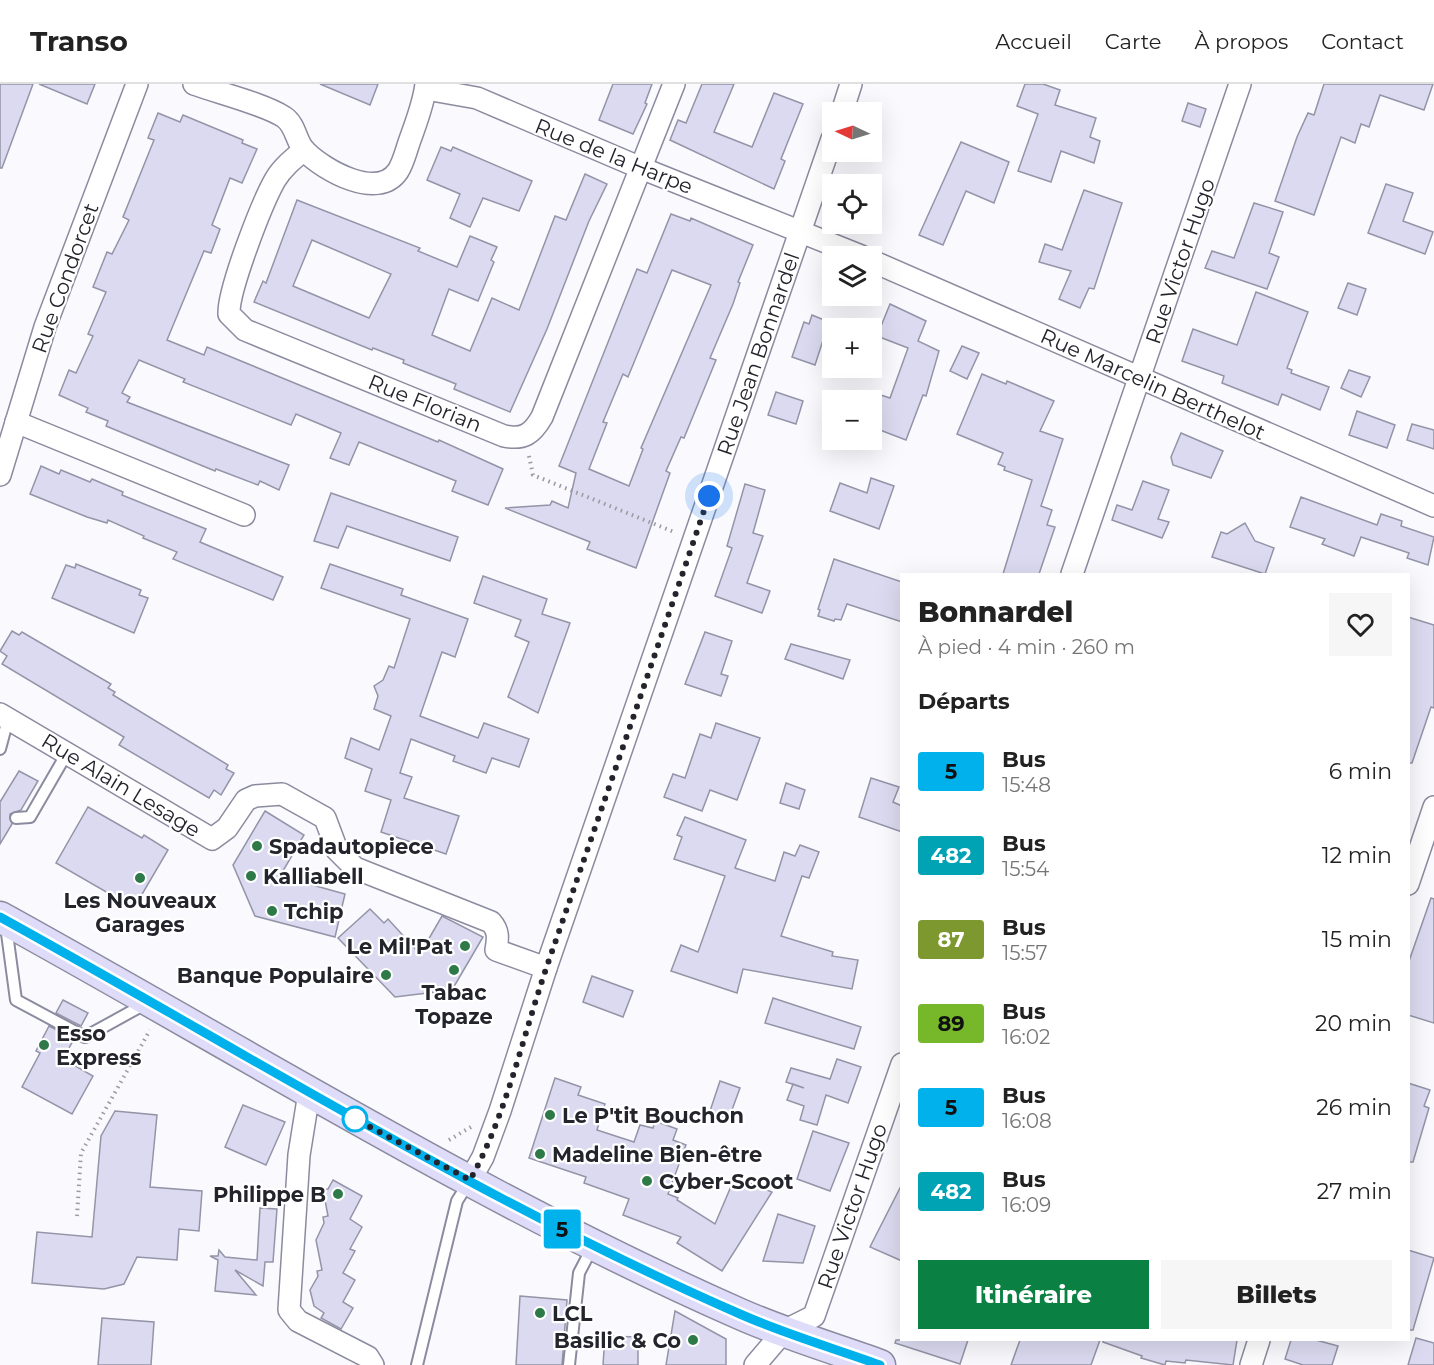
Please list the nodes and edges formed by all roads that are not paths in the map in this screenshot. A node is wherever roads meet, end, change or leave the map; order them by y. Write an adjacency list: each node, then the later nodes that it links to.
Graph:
1 (137, 84): 15 (street, Rue Condorcet)
2 (194, 84): 8 (street)
3 (674, 84): 10 (street)
4 (851, 84): 7 (street)
5 (1240, 84): 14 (street, Rue Victor Hugo)
6 (426, 87): 8 (street); 10 (street, Rue de la Harpe)
7 (845, 102)
8 (304, 150): 10 (street, Rue Florian)
9 (824, 162): 11 (street, Rue Jean Bonnardel)
10 (642, 168): 11 (street, Rue de la Harpe)
11 (801, 230): 12 (street); 28 (street, Rue Jean Bonnardel)
12 (838, 246)
13 (882, 265): 14 (street, Rue Marcelin Berthelot)
14 (1140, 378): 17 (street, Rue Marcelin Berthelot); 19 (street, Rue Victor Hugo)
15 (16, 422): 16 (street, Rue Condorcet); 18 (street)
16 (0, 475)
17 (1434, 506)
18 (244, 515)
19 (1071, 573)
20 (4, 717): 21 (lane); 22 (street, Rue Alain Lesage)
21 (0, 749)
22 (67, 753): 24 (lane); 28 (street, Rue Alain Lesage)
23 (1434, 807): 25 (street)
24 (16, 818)
25 (1431, 829): 26 (street)
26 (1410, 879)
27 (2, 918): 29 (main road); 29 (lane)
28 (546, 968): 32 (street, Rue Jean Bonnardel)
29 (160, 1006): 31 (main road)
30 (900, 1070): 34 (street, Rue Victor Hugo)
31 (309, 1093): 32 (main road); 36 (street)
32 (470, 1180): 33 (main road); 37 (lane)
33 (593, 1246): 34 (main road); 38 (lane)
34 (784, 1330): 39 (street); 40 (main road)
35 (1259, 1341): 41 (street)
36 (373, 1365)
37 (417, 1365)
38 (569, 1365)
39 (755, 1365)
40 (880, 1365)
41 (1251, 1365)

